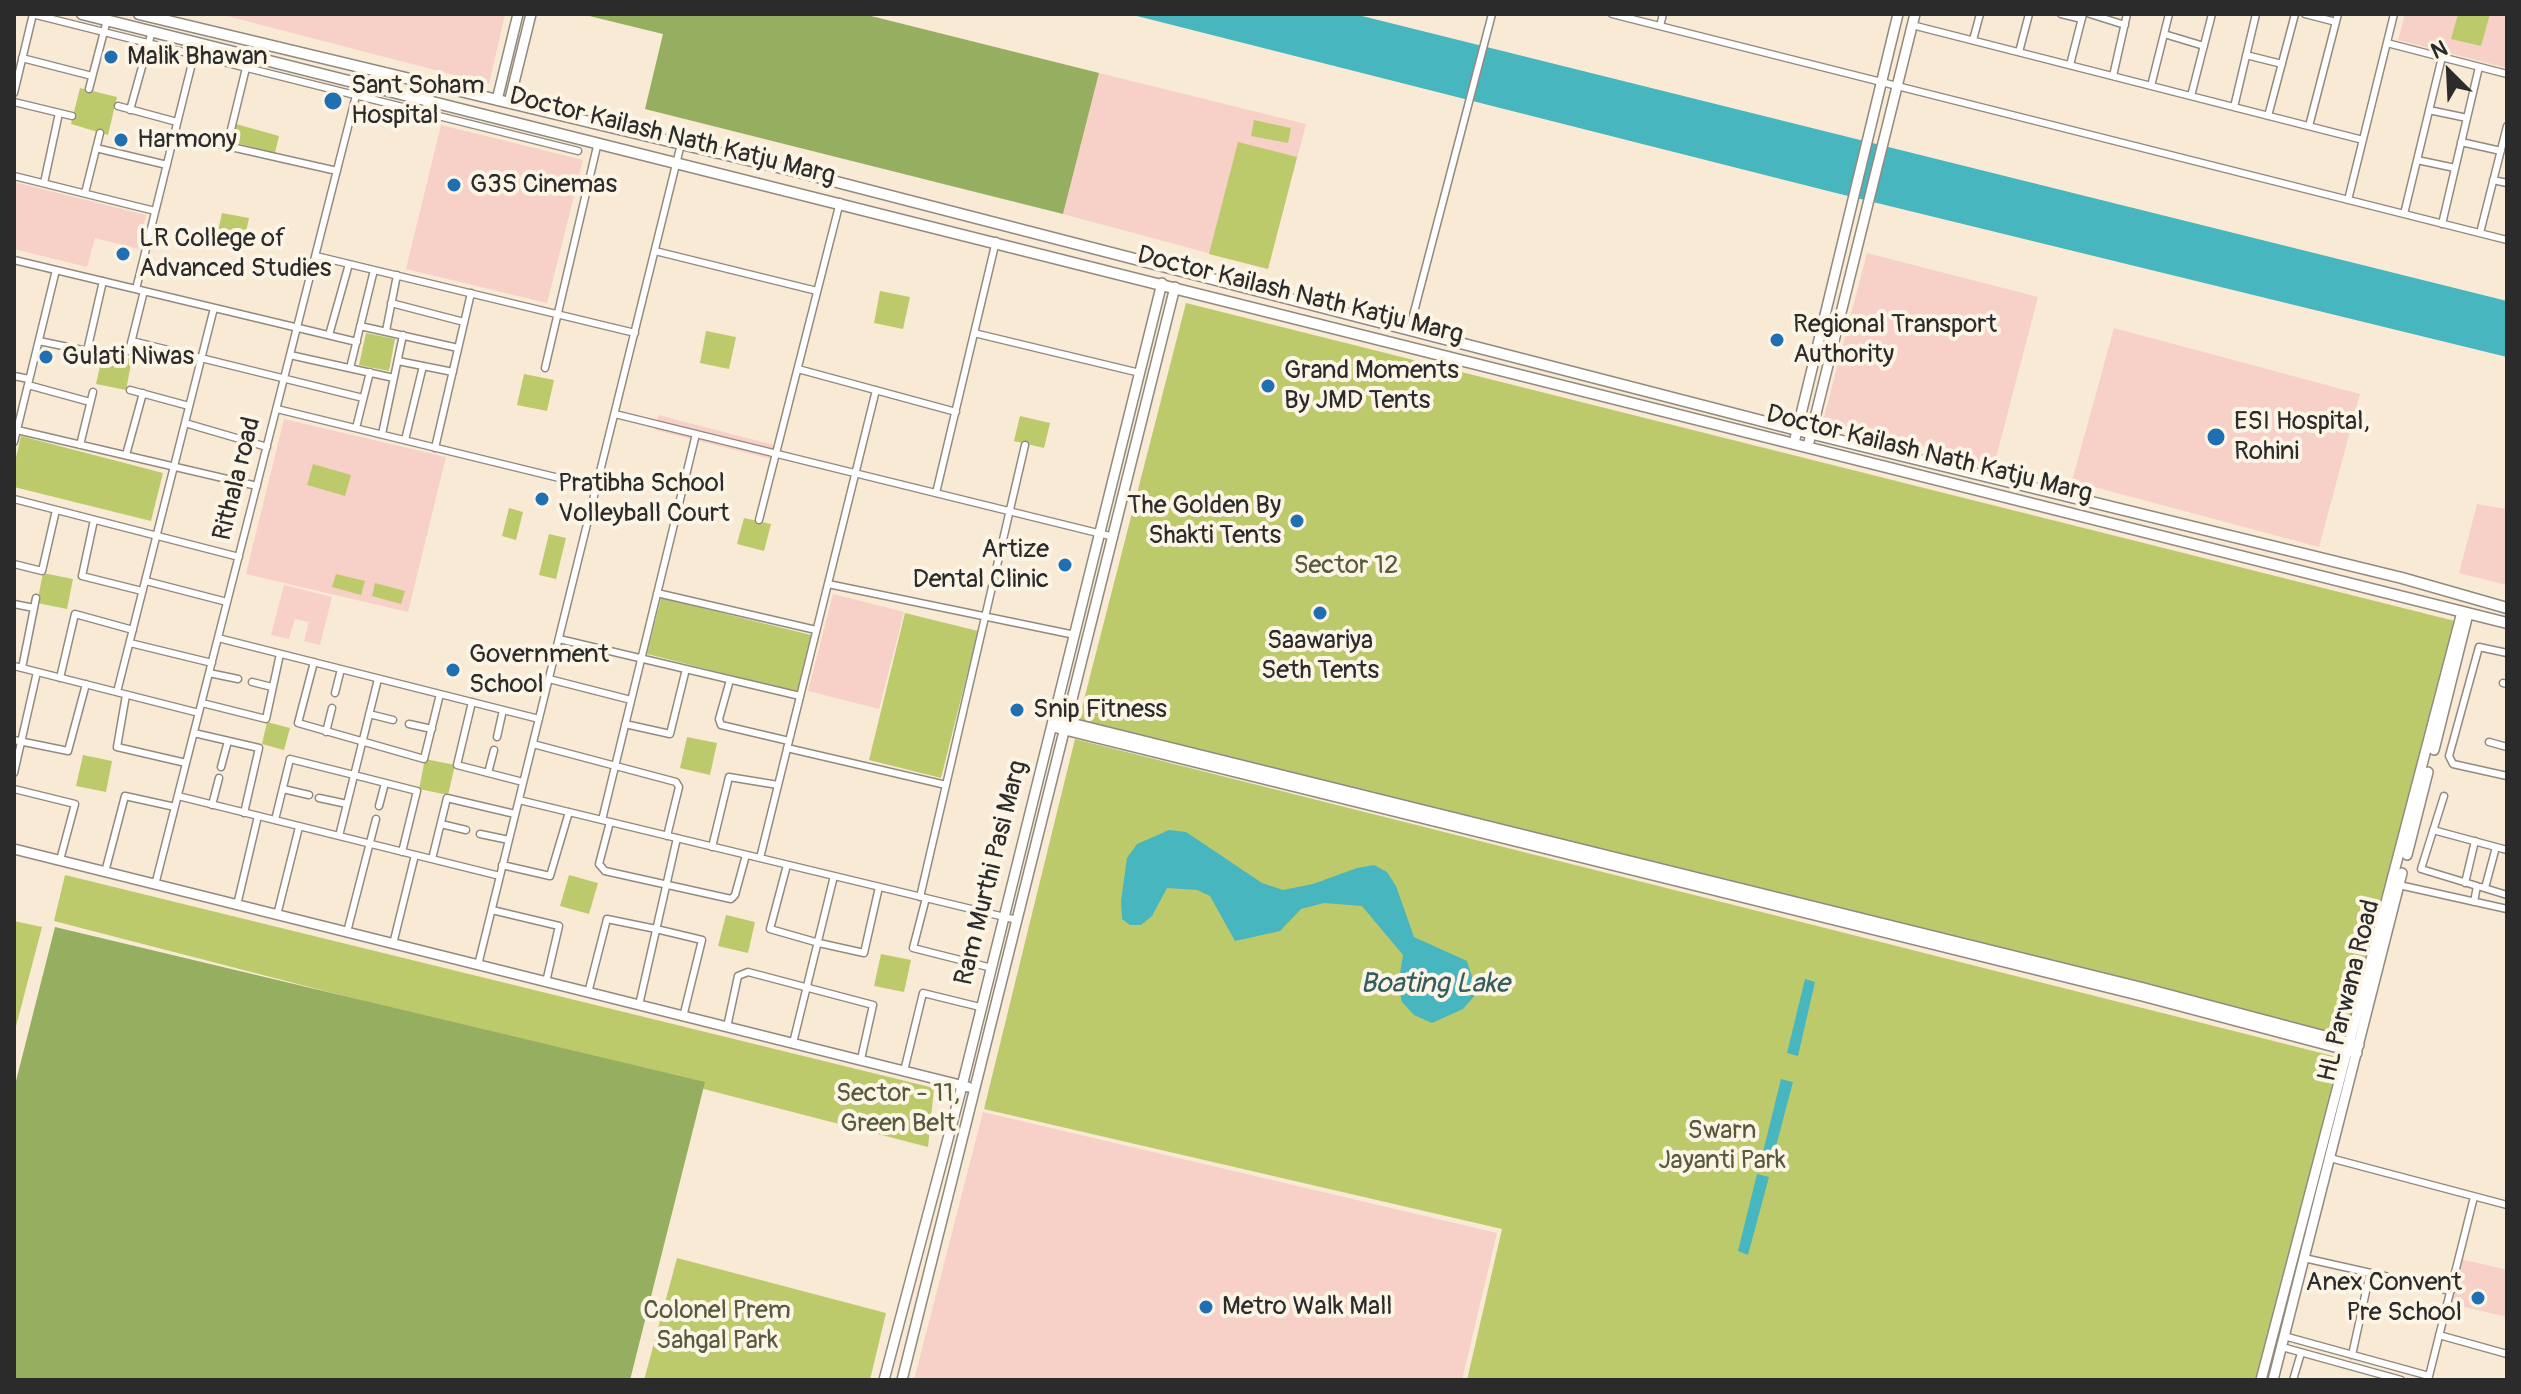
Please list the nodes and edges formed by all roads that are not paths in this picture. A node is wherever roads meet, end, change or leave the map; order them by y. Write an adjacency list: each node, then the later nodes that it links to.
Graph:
1 (32, 14): 29 (street); 40 (street)
2 (82, 14): 24 (main road, Doctor Kailash Nath Katju Marg)
3 (139, 14): 45 (main road, Doctor Kailash Nath Katju Marg)
4 (518, 14): 57 (street)
5 (531, 14): 59 (street)
6 (1492, 14): 125 (street)
7 (1612, 14): 27 (street)
8 (1663, 14): 27 (street)
9 (1898, 14): 49 (street)
10 (1915, 14): 25 (street)
11 (1980, 14): 31 (street)
12 (2029, 14): 36 (street)
13 (2061, 14): 22 (street)
14 (2090, 14): 26 (street)
15 (2127, 14): 26 (street)
16 (2169, 14): 30 (street)
17 (2212, 14): 35 (street)
18 (2256, 14): 38 (street)
19 (2295, 14): 42 (street)
20 (2305, 14): 23 (street)
21 (2394, 14): 34 (street)
22 (2083, 16): 43 (street)
23 (2337, 18): 69 (street)
24 (107, 20): 28 (main road, Doctor Kailash Nath Katju Marg); 29 (street)
25 (1912, 25): 31 (street); 51 (street)
26 (2125, 25): 48 (street)
27 (1660, 26): 49 (street)
28 (152, 31): 32 (street); 33 (main road, Doctor Kailash Nath Katju Marg)
29 (104, 32): 32 (street); 47 (street)
30 (2164, 34): 35 (street); 52 (street)
31 (1973, 40): 36 (street)
32 (148, 43): 37 (street); 62 (street)
33 (197, 43): 37 (street); 41 (main road, Doctor Kailash Nath Katju Marg)
34 (2387, 43): 39 (street); 73 (street)
35 (2204, 46): 56 (street)
36 (2019, 52): 43 (street)
37 (194, 55): 41 (street); 68 (street)
38 (2246, 55): 42 (street); 61 (street)
39 (2442, 57): 44 (street); 63 (street)
40 (22, 58): 47 (street); 54 (street)
41 (248, 61): 50 (main road, Doctor Kailash Nath Katju Marg); 55 (street); 77 (street)
42 (2282, 64): 66 (street)
43 (2070, 65): 48 (street)
44 (2479, 67): 46 (street); 67 (street)
45 (363, 68): 50 (street, Rithala road); 57 (main road, Doctor Kailash Nath Katju Marg)
46 (2507, 74)
47 (92, 76): 53 (street)
48 (2113, 76): 52 (street)
49 (1882, 82): 51 (street); 108 (street)
50 (360, 83): 55 (street, Rithala road); 74 (main road, Doctor Kailash Nath Katju Marg)
51 (1897, 86): 91 (street); 111 (street)
52 (2151, 86): 56 (street)
53 (89, 89)
54 (14, 93)
55 (356, 96): 79 (street); 85 (street, Rithala road)
56 (2191, 96): 61 (street)
57 (497, 100): 59 (main road, Doctor Kailash Nath Katju Marg)
58 (14, 102): 64 (street)
59 (509, 103): 76 (main road, Doctor Kailash Nath Katju Marg)
60 (118, 106): 62 (street)
61 (2234, 107): 66 (street)
62 (130, 110): 68 (street)
63 (2429, 110): 67 (street); 81 (street)
64 (59, 113): 65 (street); 88 (street)
65 (72, 116)
66 (2268, 116): 69 (street)
67 (2467, 118): 75 (street)
68 (177, 122): 72 (street)
69 (2309, 126): 73 (street)
70 (2507, 128): 80 (street)
71 (100, 133): 78 (street)
72 (174, 134): 77 (street); 83 (street)
73 (2363, 140): 91 (street)
74 (598, 141): 82 (main road, Doctor Kailash Nath Katju Marg); 119 (street)
75 (2461, 142): 80 (street); 84 (street)
76 (681, 144): 82 (street); 95 (main road, Doctor Kailash Nath Katju Marg)
77 (227, 146): 85 (street)
78 (96, 148): 83 (street); 90 (street)
79 (578, 151)
80 (2501, 151): 87 (street)
81 (2417, 160): 84 (street); 94 (street)
82 (677, 161): 92 (main road, Doctor Kailash Nath Katju Marg); 101 (street)
83 (167, 165): 93 (street)
84 (2455, 168): 96 (street)
85 (337, 171): 102 (street, Rithala road)
86 (14, 176): 88 (street)
87 (2493, 180): 89 (street); 98 (street)
88 (44, 183): 90 (street)
89 (2507, 183)
90 (85, 193): 93 (street)
91 (2348, 200): 94 (street)
92 (840, 202): 97 (main road, Doctor Kailash Nath Katju Marg); 114 (street)
93 (155, 211): 113 (street)
94 (2404, 214): 96 (street)
95 (961, 215): 97 (main road); 117 (main road, Doctor Kailash Nath Katju Marg)
96 (2442, 224): 98 (street)
97 (957, 231): 100 (main road, Doctor Kailash Nath Katju Marg)
98 (2480, 233): 99 (street)
99 (2507, 240)
100 (996, 241): 110 (main road, Doctor Kailash Nath Katju Marg); 127 (street)
101 (655, 251): 114 (street); 126 (street)
102 (316, 256): 104 (street); 123 (street, Rithala road)
103 (14, 260): 105 (street)
104 (349, 264): 106 (street); 128 (street)
105 (56, 270): 109 (street); 130 (street)
106 (374, 270): 107 (street); 122 (street)
107 (397, 275): 115 (street); 116 (street)
108 (1833, 280): 111 (street); 162 (street)
109 (103, 281): 113 (street); 130 (street)
110 (1162, 283): 112 (main road, Doctor Kailash Nath Katju Marg); 144 (street, Ram Murthi Pasi Marg)
111 (1848, 283): 163 (street)
112 (1175, 287): 120 (main road, Doctor Kailash Nath Katju Marg); 188 (street, Ram Murthi Pasi Marg)
113 (140, 290): 118 (street); 131 (street)
114 (817, 291): 141 (street)
115 (471, 293): 119 (street); 121 (street)
116 (391, 303): 121 (street); 124 (street)
117 (1313, 305): 120 (main road); 125 (main road, Doctor Kailash Nath Katju Marg)
118 (214, 308): 123 (street); 136 (street)
119 (555, 314): 126 (street); 140 (street)
120 (1309, 321): 168 (main road, Doctor Kailash Nath Katju Marg)
121 (464, 322): 133 (street)
122 (360, 326): 124 (street); 132 (street)
123 (297, 328): 128 (street); 135 (street, Rithala road)
124 (386, 331): 129 (street)
125 (1409, 331): 162 (main road, Doctor Kailash Nath Katju Marg)
126 (635, 333): 158 (street)
127 (974, 333): 144 (street); 157 (street)
128 (329, 335): 132 (street)
129 (403, 335): 133 (street); 137 (street)
130 (39, 341): 148 (street)
131 (132, 341): 134 (street); 136 (street)
132 (357, 342): 139 (street)
133 (458, 348): 143 (street)
134 (129, 351)
135 (290, 355): 139 (street); 147 (street, Rithala road)
136 (201, 359): 147 (street); 155 (street)
137 (398, 361): 138 (street); 146 (street)
138 (423, 366): 143 (street); 166 (street)
139 (350, 368): 142 (street)
140 (545, 368)
141 (798, 369): 150 (street); 174 (street)
142 (370, 372): 146 (street); 153 (street)
143 (453, 372): 173 (street)
144 (1140, 373): 186 (street, Ram Murthi Pasi Marg)
145 (14, 376): 148 (street)
146 (394, 378): 164 (street)
147 (284, 381): 153 (street); 156 (street, Rithala road)
148 (28, 382): 154 (street); 161 (street)
149 (130, 390): 152 (street)
150 (876, 390): 157 (street); 177 (street)
151 (93, 392): 154 (street)
152 (143, 393): 155 (street); 175 (street)
153 (363, 398): 160 (street)
154 (90, 402): 169 (street)
155 (189, 406): 159 (street)
156 (277, 409): 160 (street); 172 (street, Rithala road)
157 (956, 412): 180 (street)
158 (615, 414): 165 (street); 179 (street)
159 (185, 423): 172 (street); 176 (street)
160 (356, 428): 164 (street)
161 (17, 430): 167 (street); 169 (street)
162 (1797, 430): 163 (main road, Doctor Kailash Nath Katju Marg); 168 (street)
163 (1811, 433): 171 (street); 191 (main road, Doctor Kailash Nath Katju Marg)
164 (382, 434): 166 (street)
165 (696, 434): 174 (street); 196 (street)
166 (405, 440): 173 (street)
167 (14, 442)
168 (1794, 443): 171 (main road, Doctor Kailash Nath Katju Marg)
169 (80, 445): 175 (street)
170 (1025, 445): 183 (street)
171 (1808, 446): 194 (main road, Doctor Kailash Nath Katju Marg)
172 (267, 447): 178 (street, Rithala road)
173 (435, 448): 179 (street)
174 (776, 454): 177 (street); 185 (street)
175 (126, 455): 176 (street)
176 (174, 466): 178 (street); 187 (street)
177 (855, 473): 180 (street); 193 (street)
178 (257, 486): 189 (street, Rithala road)
179 (596, 487): 209 (street)
180 (936, 493): 183 (street)
181 (14, 499): 182 (street)
182 (56, 510): 184 (street); 190 (street)
183 (1009, 511): 186 (street); 203 (street)
184 (94, 520): 187 (street); 195 (street)
185 (759, 520)
186 (1101, 534): 188 (street); 207 (street, Ram Murthi Pasi Marg)
187 (156, 536): 189 (street); 192 (street)
188 (1114, 537): 246 (street, Ram Murthi Pasi Marg)
189 (239, 557): 198 (street, Rithala road)
190 (14, 564)
191 (2372, 572): 194 (main road); 201 (main road, Doctor Kailash Nath Katju Marg)
192 (146, 581): 195 (street); 198 (street)
193 (828, 584): 203 (street); 206 (street)
194 (2369, 587): 202 (main road, Doctor Kailash Nath Katju Marg)
195 (142, 591): 205 (street)
196 (657, 593): 206 (street); 213 (street)
197 (36, 598): 200 (street)
198 (227, 602): 208 (street, Rithala road)
199 (14, 604): 200 (street)
200 (34, 608): 216 (street)
201 (2507, 608)
202 (2465, 613): 204 (main road, Doctor Kailash Nath Katju Marg); 319 (street, HL Parwana Road); 345 (street)
203 (985, 617): 207 (street); 270 (street)
204 (2507, 623)
205 (133, 630): 210 (street); 221 (street)
206 (816, 630): 233 (street)
207 (1075, 635): 243 (street, Ram Murthi Pasi Marg)
208 (218, 638): 212 (street); 215 (street, Rithala road)
209 (559, 639): 213 (street); 224 (street)
210 (130, 643): 215 (street); 229 (street)
211 (2507, 653): 265 (street)
212 (280, 654): 214 (street); 228 (street)
213 (641, 658): 218 (street); 234 (street)
214 (314, 662): 217 (street); 248 (street)
215 (212, 663): 220 (street, Rithala road)
216 (18, 667): 219 (street)
217 (341, 669): 223 (street); 230 (street)
218 (686, 669): 225 (street); 245 (street)
219 (37, 672): 221 (street); 251 (street)
220 (209, 673): 222 (street); 236 (street, Rithala road)
221 (60, 678): 227 (street)
222 (238, 679)
223 (378, 679): 231 (street); 240 (street)
224 (549, 679): 234 (street); 241 (street)
225 (730, 680): 233 (street); 256 (street)
226 (252, 682): 228 (street)
227 (86, 684): 229 (street); 251 (street)
228 (272, 687): 236 (street)
229 (117, 692): 232 (street)
230 (335, 693)
231 (440, 694): 235 (street); 247 (street)
232 (126, 695): 239 (street); 259 (street)
233 (800, 696): 256 (street)
234 (631, 700): 245 (street)
235 (472, 702): 238 (street); 263 (street)
236 (202, 703): 239 (street, Rithala road)
237 (332, 708): 248 (street)
238 (503, 710): 241 (street); 250 (street)
239 (199, 713): 249 (street, Rithala road)
240 (369, 714): 242 (street); 253 (street)
241 (539, 719): 255 (street)
242 (393, 720)
243 (1054, 723): 246 (street); 329 (street, Ram Murthi Pasi Marg)
244 (409, 724): 247 (street)
245 (625, 724): 260 (street)
246 (1067, 726): 330 (street, Ram Murthi Pasi Marg); 345 (street)
247 (432, 729): 253 (street)
248 (326, 732): 253 (street)
249 (194, 733): 252 (street); 259 (street, Rithala road)
250 (497, 737)
251 (18, 741): 262 (street)
252 (228, 741): 261 (street); 283 (street)
253 (362, 742): 264 (street)
254 (2489, 742): 257 (street)
255 (533, 744): 260 (street); 267 (street)
256 (788, 745): 269 (street); 270 (street)
257 (2507, 747)
258 (494, 750): 263 (street)
259 (186, 763): 274 (street, Rithala road)
260 (615, 765): 288 (street); 296 (street)
261 (221, 767)
262 (14, 773)
263 (488, 773): 267 (street)
264 (354, 775): 268 (street); 272 (street); 278 (street)
265 (2507, 776)
266 (219, 778): 279 (street)
267 (523, 782): 277 (street)
268 (385, 783): 280 (street); 305 (street)
269 (778, 785): 301 (street); 308 (street)
270 (946, 785): 323 (street)
271 (14, 789): 310 (street)
272 (283, 789): 273 (street); 287 (street)
273 (309, 795)
274 (178, 796): 279 (street); 281 (street, Rithala road)
275 (2444, 796): 293 (street)
276 (319, 798): 278 (street)
277 (519, 800): 282 (street); 284 (street)
278 (347, 804): 295 (street)
279 (212, 805): 283 (street)
280 (379, 806)
281 (175, 807): 313 (street); 318 (street, Rithala road)
282 (569, 812): 288 (street); 311 (street)
283 (244, 813): 285 (street)
284 (515, 814): 290 (street); 298 (street)
285 (258, 816): 287 (street); 325 (street)
286 (376, 819): 300 (street)
287 (275, 820): 291 (street)
288 (602, 820): 289 (street)
289 (610, 822): 296 (street); 317 (street)
290 (441, 824): 292 (street); 309 (street)
291 (299, 827): 295 (street); 328 (street)
292 (466, 830)
293 (2433, 830): 299 (street); 316 (street)
294 (480, 834): 298 (street)
295 (339, 836): 300 (street)
296 (667, 836): 297 (street)
297 (677, 838): 301 (street); 317 (street)
298 (509, 840): 311 (street)
299 (2475, 841): 302 (street); 316 (street)
300 (369, 844): 305 (street); 332 (street)
301 (712, 847): 307 (street)
302 (2496, 847): 304 (street); 321 (street)
303 (14, 849): 310 (street)
304 (2507, 850)
305 (402, 852): 306 (street)
306 (415, 855): 309 (street); 334 (street)
307 (746, 855): 308 (street); 317 (street)
308 (760, 858): 312 (street)
309 (432, 859): 314 (street)
310 (60, 860): 313 (street)
311 (502, 865): 314 (street)
312 (787, 865): 315 (street); 333 (street)
313 (105, 872): 318 (street)
314 (500, 876): 327 (street)
315 (834, 876): 320 (street); 333 (street)
316 (2465, 883): 321 (street)
317 (667, 884): 331 (street)
318 (155, 885): 325 (street)
319 (2399, 885): 324 (street); 345 (street, HL Parwana Road)
320 (879, 887): 323 (street); 333 (street)
321 (2481, 887): 322 (street); 324 (street)
322 (2507, 895)
323 (923, 897): 329 (street); 336 (street)
324 (2474, 902): 326 (street)
325 (237, 905): 328 (street)
326 (2507, 909)
327 (492, 910): 335 (street); 337 (street)
328 (277, 915): 332 (street)
329 (1005, 917): 330 (street); 336 (street, Ram Murthi Pasi Marg)
330 (1018, 920): 349 (street, Ram Murthi Pasi Marg)
331 (656, 929): 339 (street); 340 (street); 342 (street)
332 (347, 932): 334 (street)
333 (819, 943): 338 (street)
334 (393, 944): 335 (street)
335 (478, 965): 337 (street)
336 (992, 968): 341 (street, Ram Murthi Pasi Marg)
337 (546, 982): 339 (street)
338 (808, 988): 343 (street); 344 (street); 346 (street)
339 (588, 993): 340 (street)
340 (639, 1005): 342 (street)
341 (980, 1007): 347 (street); 348 (street, Ram Murthi Pasi Marg)
342 (683, 1017): 343 (street)
343 (727, 1027): 344 (street)
344 (793, 1043): 346 (street)
345 (2353, 1047): 350 (street, HL Parwana Road); 365 (street)
346 (861, 1059): 347 (street)
347 (904, 1071): 348 (street)
348 (962, 1086): 349 (street); 363 (street, Ram Murthi Pasi Marg)
349 (975, 1089): 364 (street, Ram Murthi Pasi Marg)
350 (2330, 1158): 351 (street); 353 (street, HL Parwana Road)
351 (2474, 1197): 352 (street); 355 (street)
352 (2507, 1205)
353 (2304, 1258): 354 (street); 357 (street, HL Parwana Road)
354 (2370, 1273): 355 (street); 361 (street)
355 (2451, 1291): 356 (street)
356 (2439, 1335): 360 (street); 362 (street)
357 (2284, 1336): 358 (street, HL Parwana Road); 361 (street)
358 (2282, 1347): 359 (street); 366 (street, HL Parwana Road)
359 (2301, 1353): 367 (street); 368 (street)
360 (2507, 1354)
361 (2352, 1355): 362 (street)
362 (2429, 1378)
363 (884, 1380)
364 (902, 1380)
365 (2261, 1380)
366 (2273, 1380)
367 (2293, 1380)
368 (2401, 1380)

